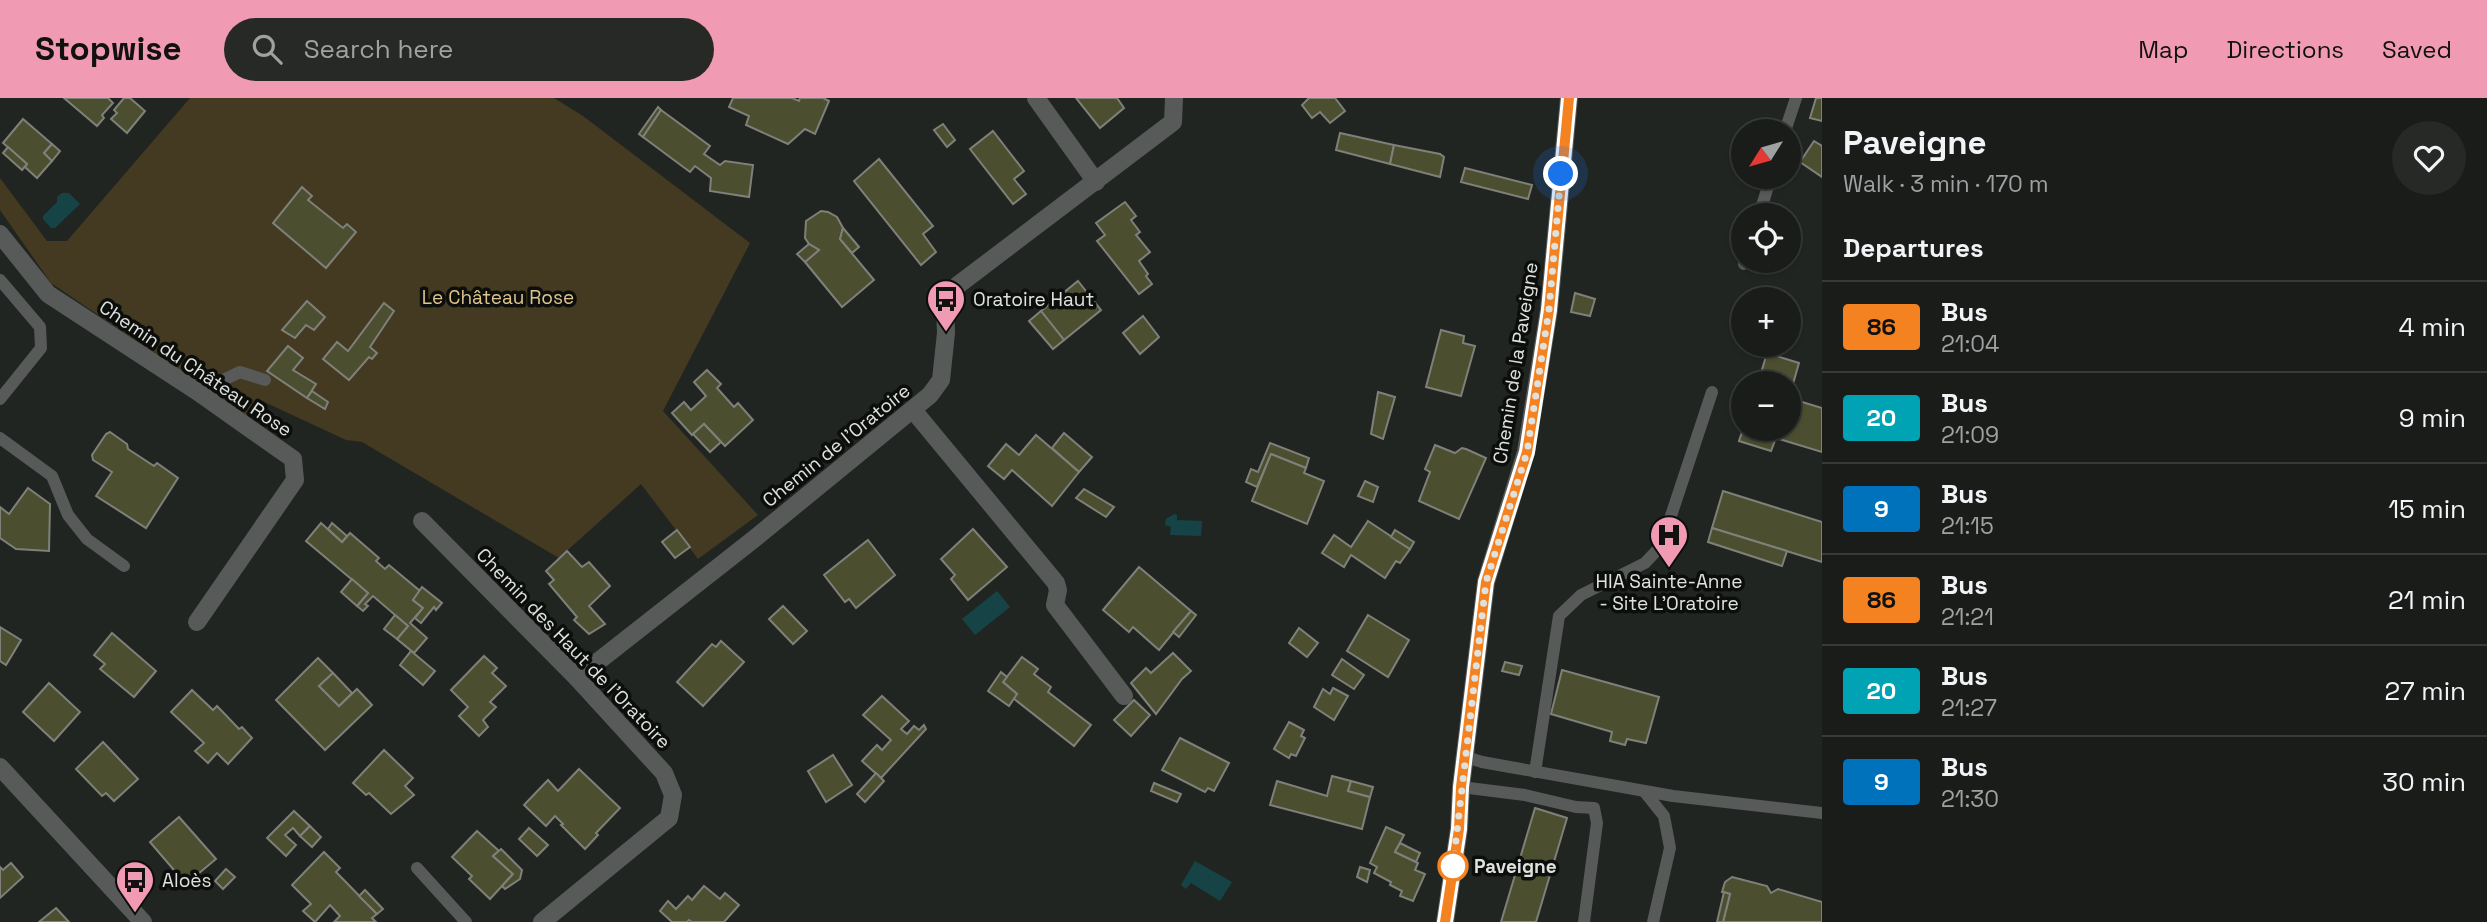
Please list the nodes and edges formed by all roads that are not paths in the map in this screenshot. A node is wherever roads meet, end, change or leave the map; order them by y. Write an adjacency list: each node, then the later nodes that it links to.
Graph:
1 (1036, 98): 6 (street)
2 (1174, 98): 6 (street, Chemin de l'Oratoire)
3 (1569, 98): 20 (street, Chemin de la Paveigne)
4 (1796, 98): 5 (lane)
5 (1789, 119)
6 (1096, 181): 13 (street, Chemin de l'Oratoire)
7 (0, 233): 10 (street, Chemin du Château Rose)
8 (0, 280): 12 (lane)
9 (265, 380): 10 (lane)
10 (198, 392): 17 (street, Chemin du Château Rose)
11 (1712, 392): 22 (lane)
12 (0, 399)
13 (914, 410): 18 (street, Chemin de l'Oratoire); 19 (street)
14 (0, 438): 16 (lane)
15 (422, 521): 18 (street, Chemin des Haut de l'Oratoire)
16 (124, 566)
17 (197, 622)
18 (578, 678): 29 (street, Chemin des Haut de l'Oratoire)
19 (1124, 696)
20 (1466, 757): 22 (lane); 23 (street, Chemin de la Paveigne)
21 (0, 767): 27 (street)
22 (1535, 772): 24 (lane)
23 (1461, 787): 30 (street, Chemin de la Paveigne); 31 (lane)
24 (1644, 790): 25 (lane); 32 (lane)
25 (1822, 813)
26 (417, 868): 28 (lane)
27 (143, 922)
28 (466, 922)
29 (542, 922)
30 (1445, 922)
31 (1584, 922)
32 (1653, 922)

